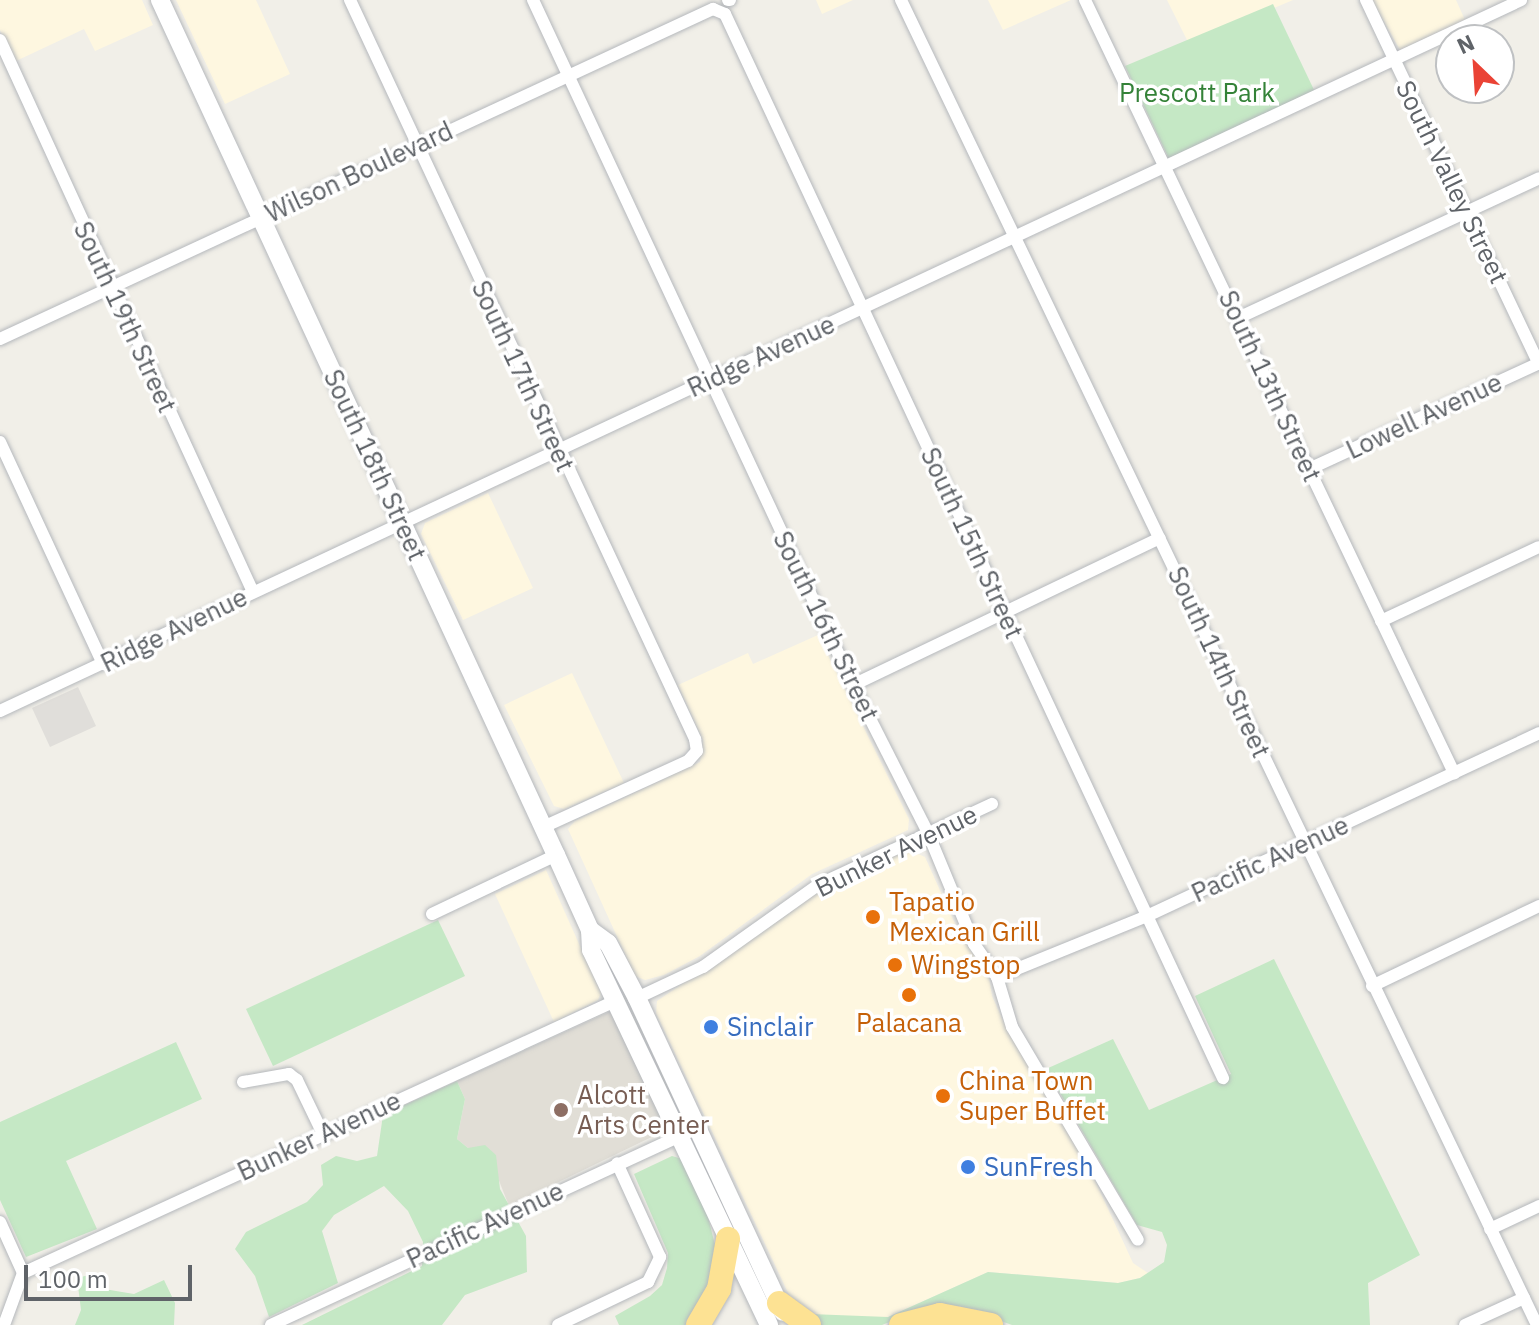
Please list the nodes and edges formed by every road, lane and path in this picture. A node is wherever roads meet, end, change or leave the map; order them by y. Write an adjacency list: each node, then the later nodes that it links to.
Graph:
1 (160, 0): 16 (main road, South 18th Street)
2 (350, 0): 12 (street, South 17th Street)
3 (533, 0): 11 (street, South 16th Street)
4 (901, 0): 17 (street, South 14th Street)
5 (1085, 0): 13 (street, South 13th Street)
6 (1366, 0): 10 (street, South Valley Street)
7 (1521, 0): 10 (street, Ridge Avenue)
8 (719, 11): 11 (street, Wilson Boulevard); 19 (street, South 15th Street)
9 (0, 40): 18 (street, South 19th Street)
10 (1395, 62): 13 (street, Ridge Avenue); 15 (street, South Valley Street)
11 (568, 76): 12 (street, Wilson Boulevard); 23 (street, South 16th Street)
12 (417, 146): 16 (street, Wilson Boulevard); 25 (street, South 17th Street)
13 (1166, 170): 17 (street, Ridge Avenue); 20 (street, South 13th Street)
14 (1539, 178): 15 (street)
15 (1467, 211): 20 (street); 22 (street, South Valley Street)
16 (261, 218): 18 (street, Wilson Boulevard); 27 (main road, South 18th Street)
17 (1014, 239): 19 (street, Ridge Avenue); 28 (street, South 14th Street)
18 (112, 288): 21 (street, Wilson Boulevard); 30 (street, South 19th Street)
19 (863, 309): 23 (street, Ridge Avenue); 31 (street, South 15th Street)
20 (1238, 318): 26 (street, South 13th Street)
21 (0, 339)
22 (1539, 364): 26 (street, Lowell Avenue)
23 (710, 381): 25 (street, Ridge Avenue); 34 (street, South 16th Street)
24 (0, 442): 33 (street)
25 (556, 449): 27 (street, Ridge Avenue); 39 (street, South 17th Street)
26 (1309, 469): 32 (street, South 13th Street)
27 (401, 522): 30 (street, Ridge Avenue); 39 (main road, South 18th Street)
28 (1160, 538): 31 (street); 41 (street, South 14th Street)
29 (1539, 547): 32 (street)
30 (253, 592): 33 (street, Ridge Avenue)
31 (1005, 614): 34 (street); 45 (street, South 15th Street)
32 (1381, 621): 37 (street, South 13th Street)
33 (103, 664): 35 (street, Ridge Avenue)
34 (853, 685): 40 (street, South 16th Street)
35 (0, 711)
36 (1539, 733): 37 (street, Pacific Avenue)
37 (1454, 773): 41 (street, Pacific Avenue)
38 (992, 804): 40 (street, Bunker Avenue)
39 (543, 827): 42 (main road, South 18th Street)
40 (928, 833): 47 (street, South 16th Street); 49 (street, Bunker Avenue)
41 (1305, 843): 45 (street, Pacific Avenue); 48 (street, South 14th Street)
42 (556, 855): 44 (street); 46 (main road, South 18th Street)
43 (1539, 906): 48 (street)
44 (432, 914)
45 (1147, 916): 47 (street, Pacific Avenue); 51 (street, South 15th Street)
46 (590, 930): 49 (main road, South 18th Street); 50 (main road, South 18th Street)
47 (997, 977): 61 (street, South 16th Street)
48 (1372, 986): 59 (street, South 14th Street)
49 (637, 998): 53 (main road, South 18th Street)
50 (615, 1001): 54 (street, Bunker Avenue); 55 (main road, South 18th Street)
51 (1223, 1078)
52 (243, 1082): 54 (street)
53 (699, 1127): 55 (street, Pacific Avenue); 65 (main road, South 18th Street)
54 (323, 1134): 63 (street, Bunker Avenue)
55 (680, 1137): 56 (street, Pacific Avenue); 60 (main road, South 18th Street)
56 (617, 1163): 67 (street, Pacific Avenue); 68 (street)
57 (1539, 1206): 59 (street)
58 (0, 1222): 62 (street)
59 (1490, 1229): 64 (street, South 14th Street)
60 (728, 1239): 65 (main road, South 18th Street); 69 (highway)
61 (1138, 1240)
62 (6, 1250): 63 (street)
63 (23, 1273): 66 (street)
64 (1524, 1298): 73 (street); 74 (street, South 14th Street)
65 (779, 1318): 70 (highway)
66 (4, 1325)
67 (271, 1325)
68 (558, 1325)
69 (698, 1325)
70 (809, 1325)
71 (901, 1325): 72 (highway)
72 (991, 1325)
73 (1465, 1325)
74 (1537, 1325)

